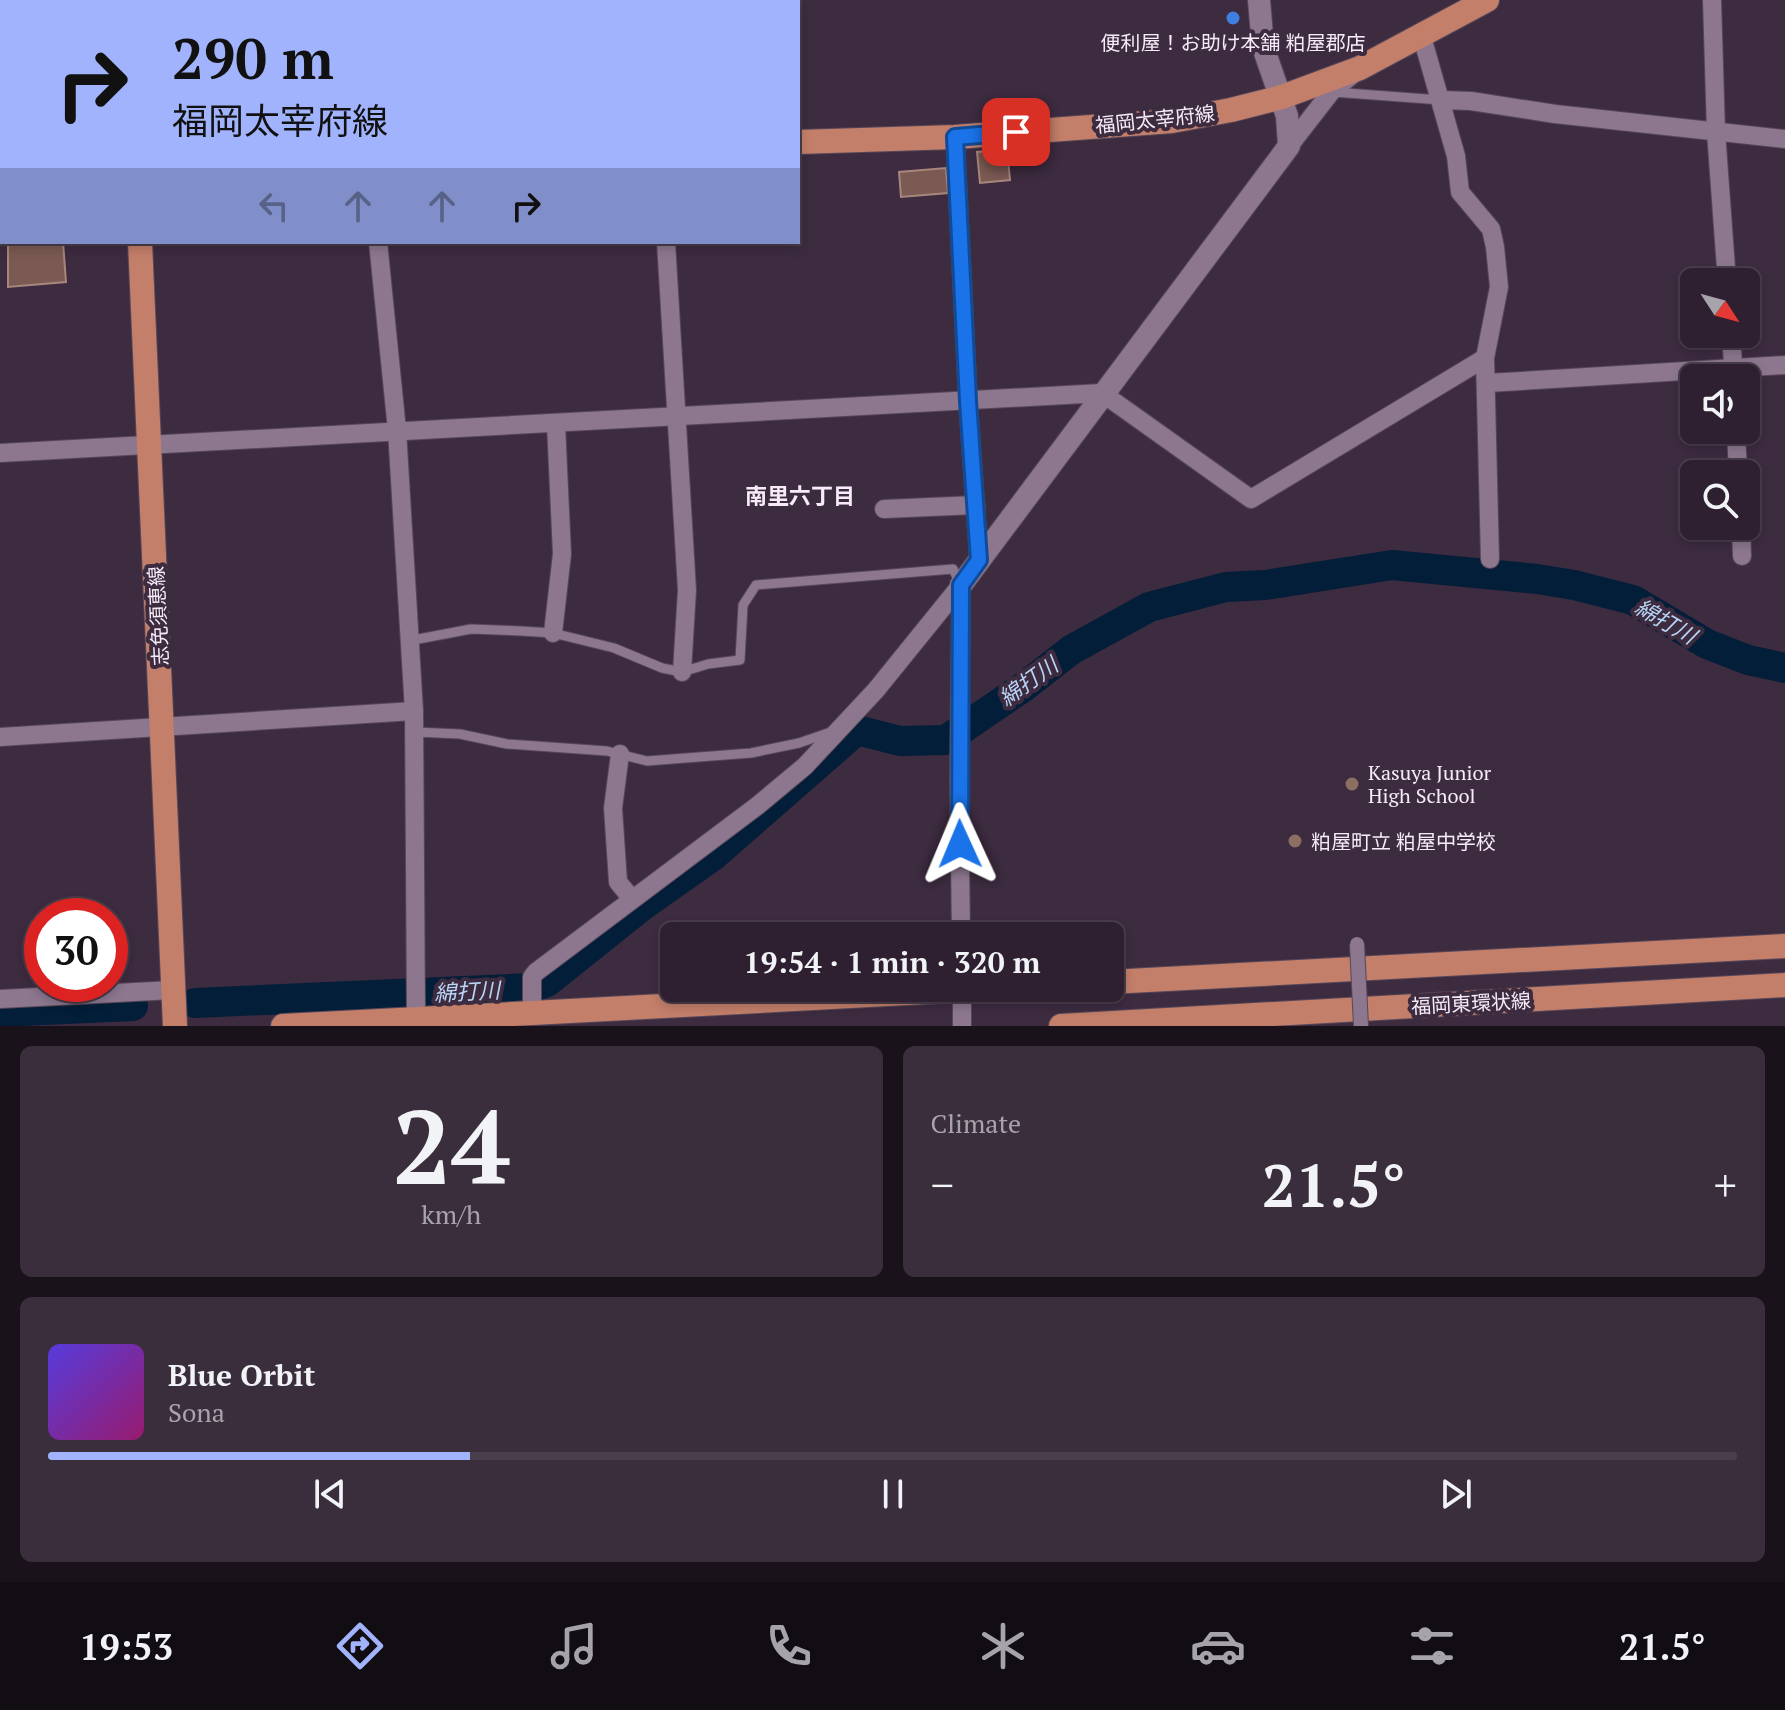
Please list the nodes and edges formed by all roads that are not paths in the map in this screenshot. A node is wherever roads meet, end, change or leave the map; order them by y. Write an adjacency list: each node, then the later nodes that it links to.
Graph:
1 (1259, 0): 7 (street)
2 (1487, 0): 4 (main road, 福岡太宰府線)
3 (1712, 0): 9 (street)
4 (1422, 37): 5 (main road, 福岡太宰府線); 8 (street)
5 (1360, 68): 6 (street); 7 (main road, 福岡太宰府線)
6 (1331, 92): 8 (lane); 13 (street)
7 (1282, 97): 10 (main road, 福岡太宰府線); 13 (street)
8 (1441, 100): 9 (street); 18 (street)
9 (1716, 132): 11 (street); 17 (street)
10 (955, 137): 12 (main road, 福岡太宰府線); 24 (street)
11 (1785, 139)
12 (800, 142)
13 (1289, 146): 23 (street)
14 (140, 244): 28 (main road, 志免須恵線)
15 (378, 244): 27 (street)
16 (666, 244): 25 (street)
17 (1726, 268)
18 (1485, 358): 22 (street); 23 (street)
19 (1785, 365): 20 (street)
20 (1760, 369)
21 (1680, 375): 22 (street)
22 (1487, 383): 34 (street)
23 (1102, 393): 24 (street); 35 (street)
24 (968, 401): 25 (street); 30 (street)
25 (678, 416): 26 (street); 39 (street)
26 (556, 424): 27 (street); 37 (street)
27 (397, 430): 28 (street); 38 (street)
28 (149, 446): 29 (street); 41 (main road, 志免須恵線)
29 (0, 453)
30 (976, 505): 31 (street); 35 (street)
31 (884, 509)
32 (1741, 540): 33 (street)
33 (1742, 556)
34 (1490, 559)
35 (979, 560): 36 (street)
36 (961, 585): 39 (lane); 42 (street); 47 (street)
37 (553, 633): 38 (lane); 39 (lane)
38 (408, 641): 40 (street)
39 (682, 672)
40 (414, 711): 41 (street); 43 (street)
41 (164, 728): 44 (street); 52 (main road, 志免須恵線)
42 (842, 728): 45 (lane); 46 (street)
43 (415, 732): 45 (lane); 57 (street)
44 (0, 737)
45 (620, 754): 46 (street)
46 (632, 899): 53 (street)
47 (961, 922)
48 (1357, 944): 62 (street, bridge)
49 (1785, 946): 50 (main road, 福岡東環状線)
50 (1124, 981)
51 (1785, 985): 61 (main road, 福岡東環状線)
52 (173, 990): 54 (street); 58 (main road, 志免須恵線)
53 (532, 996): 55 (main road); 57 (main road)
54 (0, 999)
55 (717, 1002)
56 (962, 1002): 60 (street)
57 (416, 1010): 59 (main road)
58 (175, 1022)
59 (283, 1026)
60 (962, 1026)
61 (1061, 1026)
62 (1361, 1026)

